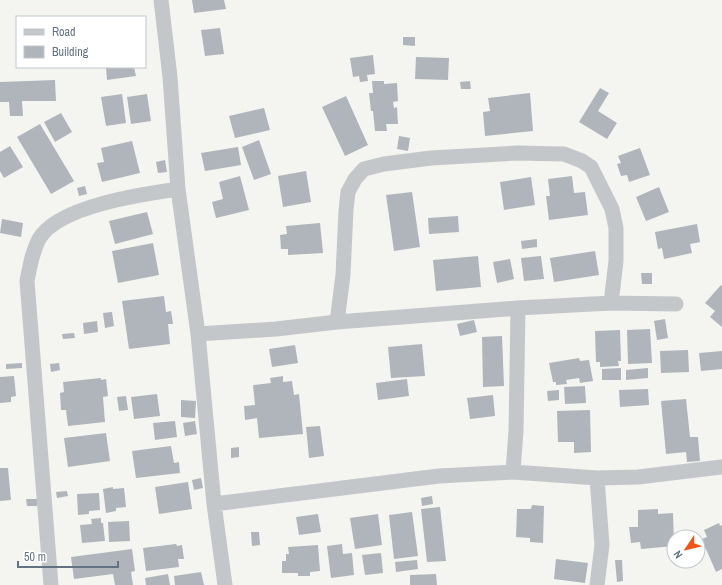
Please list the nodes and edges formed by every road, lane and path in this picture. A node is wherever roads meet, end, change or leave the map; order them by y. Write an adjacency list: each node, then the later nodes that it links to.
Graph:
1 (161, 0): 2 (street)
2 (178, 189): 7 (street); 12 (street)
3 (611, 303): 4 (street); 5 (street); 6 (street)
4 (676, 304)
5 (518, 308): 6 (street); 9 (street)
6 (337, 322): 7 (street)
7 (198, 334): 11 (street)
8 (722, 467): 10 (street)
9 (513, 472): 10 (street); 11 (street)
10 (597, 478): 14 (street)
11 (214, 504): 13 (street)
12 (51, 585)
13 (225, 585)
14 (597, 585)

